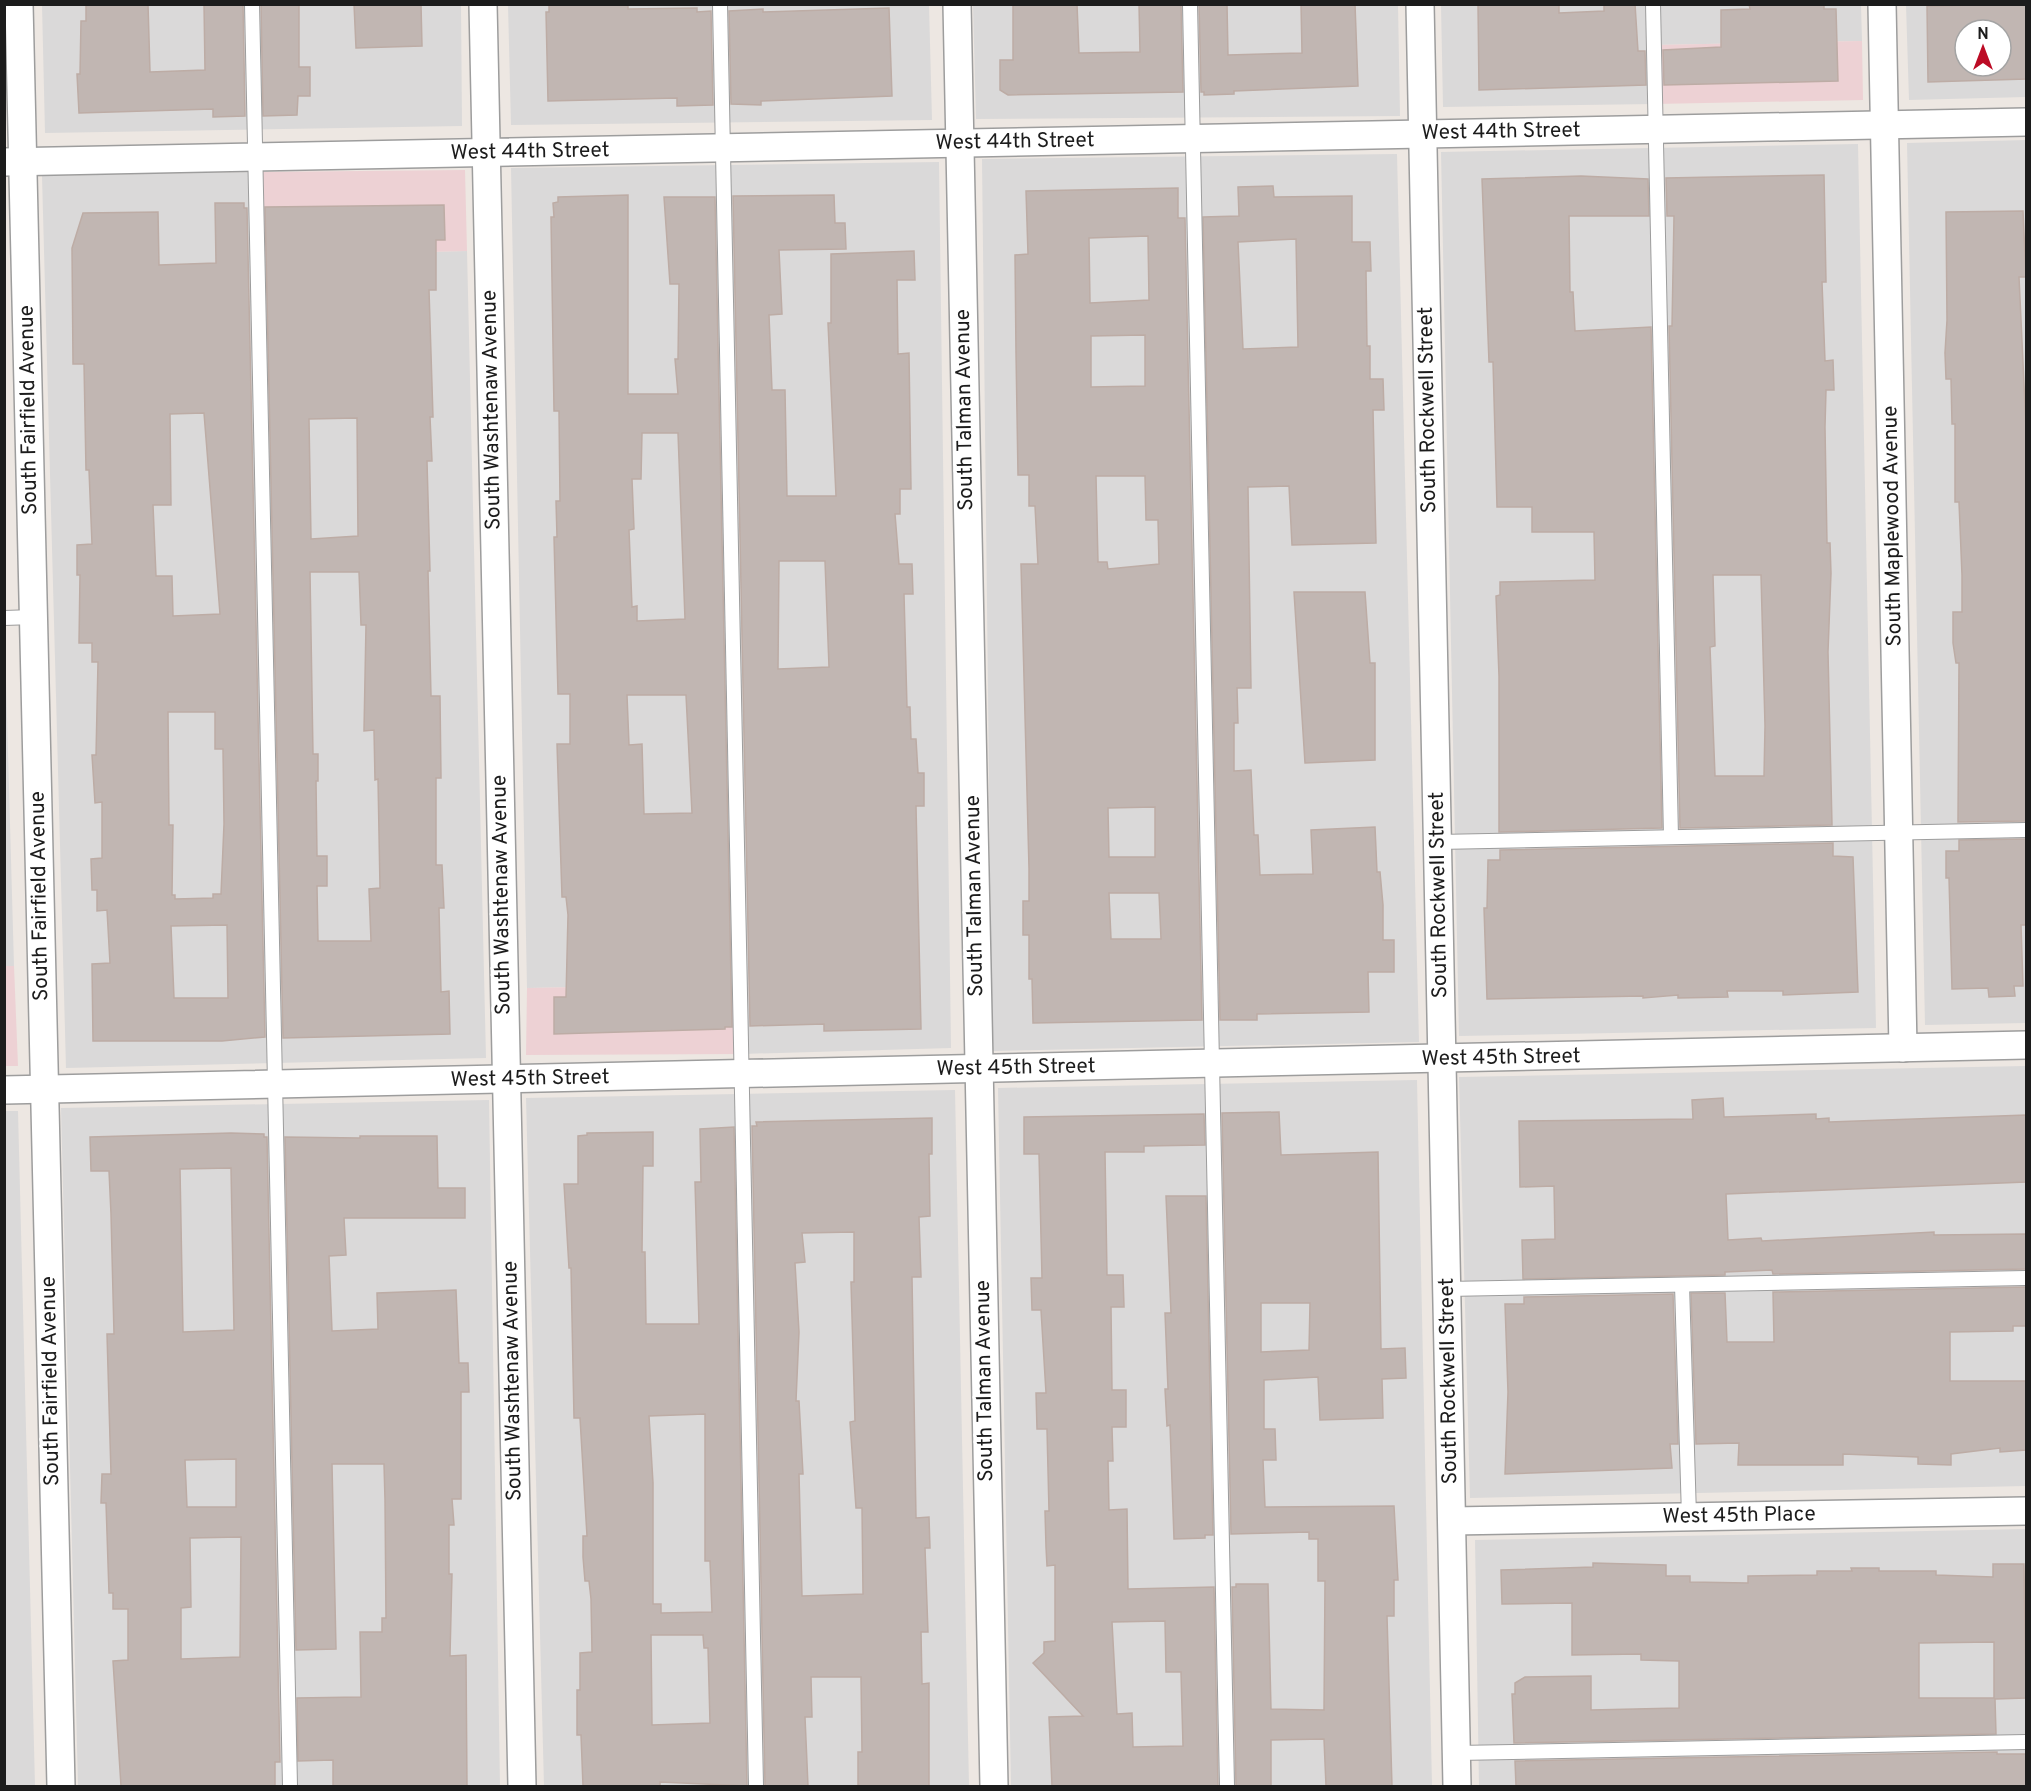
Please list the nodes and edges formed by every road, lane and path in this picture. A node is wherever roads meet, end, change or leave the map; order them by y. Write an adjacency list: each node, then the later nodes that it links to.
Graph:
1 (19, 4): 10 (street, South Fairfield Avenue)
2 (252, 4): 19 (lane)
3 (483, 4): 18 (street, South Washtenaw Avenue)
4 (720, 4): 17 (lane)
5 (957, 4): 16 (street, South Talman Avenue)
6 (1190, 4): 15 (lane)
7 (1420, 4): 14 (street, South Rockwell Street)
8 (1653, 4): 13 (lane)
9 (1882, 4): 12 (street, South Maplewood Avenue)
10 (13, 59): 20 (street, South Fairfield Avenue)
11 (2026, 122): 12 (street, West 44th Street)
12 (1885, 125): 13 (street, West 44th Street); 24 (street, South Maplewood Avenue)
13 (1655, 129): 14 (street, West 44th Street); 25 (lane)
14 (1422, 134): 15 (street, West 44th Street); 26 (street, South Rockwell Street)
15 (1194, 138): 16 (street, West 44th Street); 30 (lane)
16 (960, 143): 17 (street, West 44th Street); 31 (street, South Talman Avenue)
17 (723, 148): 18 (street, West 44th Street); 32 (lane)
18 (486, 153): 19 (street, West 44th Street); 33 (street, South Washtenaw Avenue)
19 (255, 157): 20 (street, West 44th Street); 34 (lane)
20 (14, 162): 21 (street, South Fairfield Avenue)
21 (34, 617): 22 (lane); 35 (street, South Fairfield Avenue)
22 (4, 618)
23 (2026, 830): 24 (lane)
24 (1899, 832): 25 (lane); 28 (street, South Maplewood Avenue)
25 (1671, 837): 26 (lane)
26 (1438, 842): 29 (street, South Rockwell Street)
27 (2026, 1046): 28 (street, West 45th Street)
28 (1903, 1048): 29 (street, West 45th Street)
29 (1442, 1059): 30 (street, West 45th Street); 39 (street, South Rockwell Street)
30 (1212, 1064): 31 (street, West 45th Street); 50 (lane)
31 (978, 1069): 32 (street, West 45th Street); 49 (street, South Talman Avenue)
32 (742, 1074): 33 (street, West 45th Street); 48 (lane)
33 (506, 1079): 34 (street, West 45th Street); 47 (street, South Washtenaw Avenue)
34 (275, 1084): 35 (street, West 45th Street); 46 (lane)
35 (44, 1089): 36 (street, West 45th Street); 45 (street, South Fairfield Avenue)
36 (4, 1090)
37 (2026, 1278): 38 (lane)
38 (1682, 1285): 39 (lane); 41 (lane)
39 (1447, 1289): 42 (street, South Rockwell Street)
40 (2026, 1511): 41 (street, West 45th Place)
41 (1689, 1516): 42 (street, West 45th Place)
42 (1452, 1521): 44 (street, South Rockwell Street)
43 (2026, 1742): 44 (lane)
44 (1457, 1753): 51 (street, South Rockwell Street)
45 (61, 1786)
46 (290, 1786)
47 (522, 1786)
48 (756, 1786)
49 (994, 1786)
50 (1227, 1786)
51 (1457, 1786)

